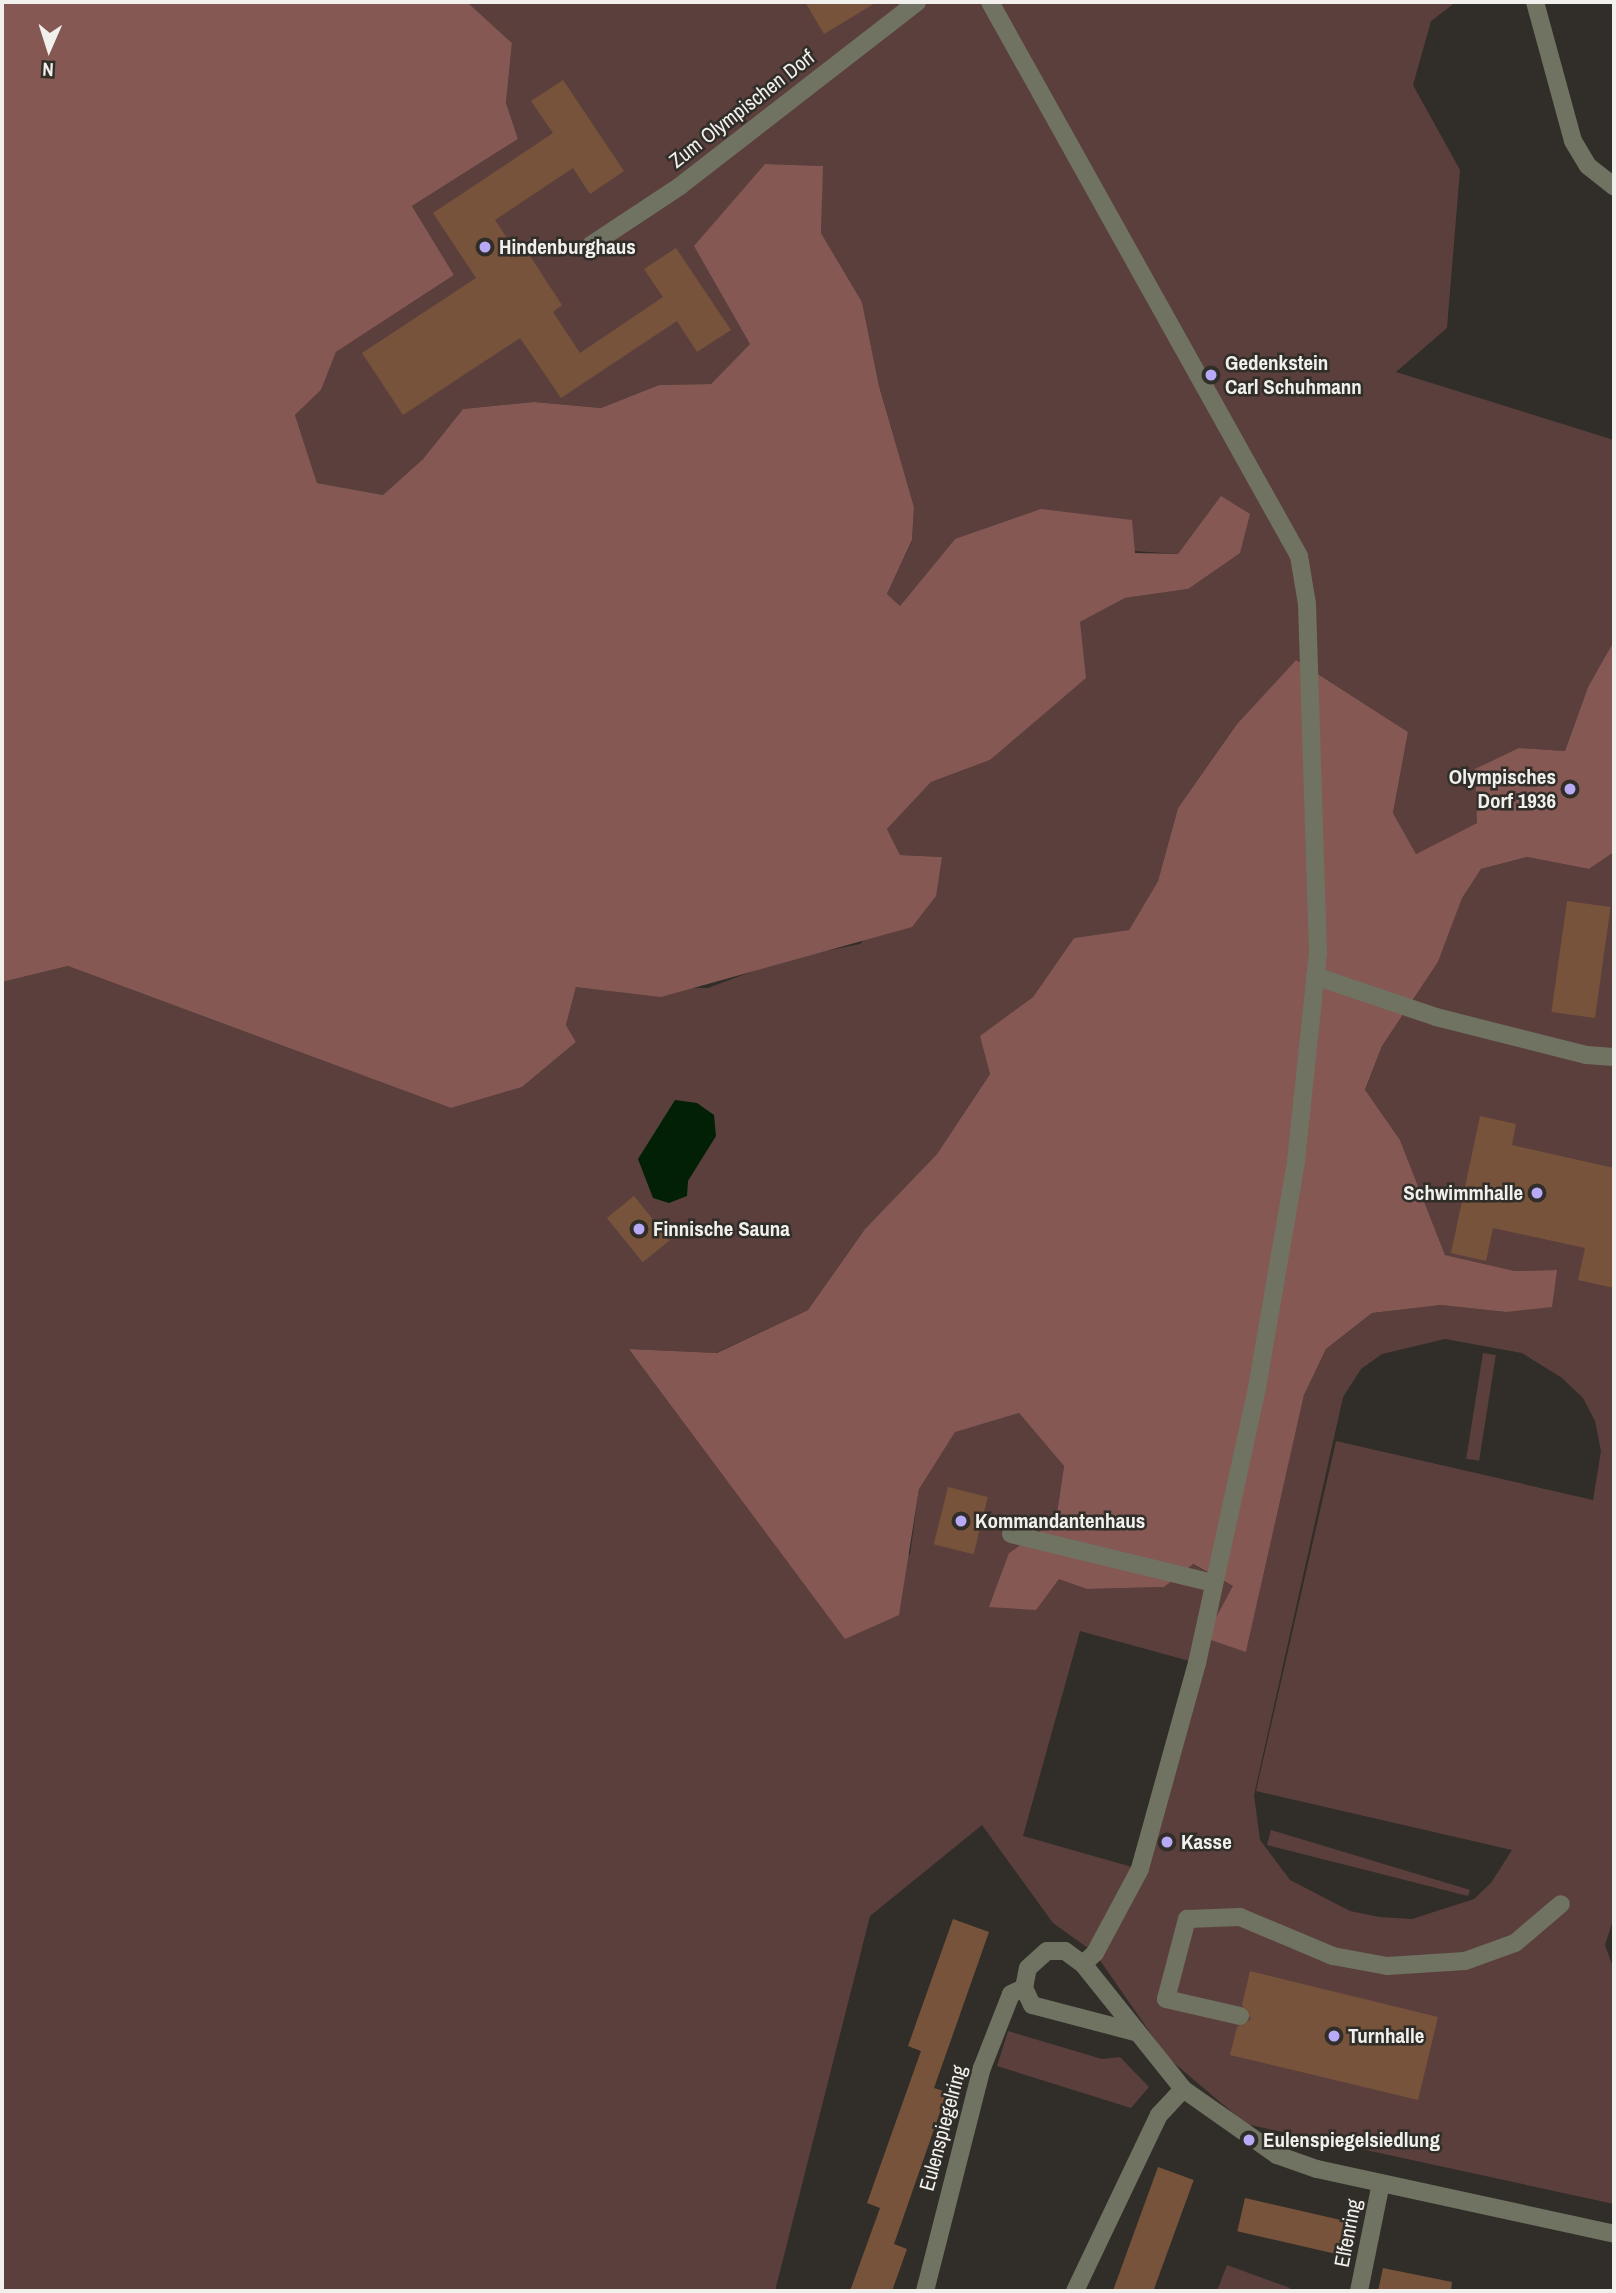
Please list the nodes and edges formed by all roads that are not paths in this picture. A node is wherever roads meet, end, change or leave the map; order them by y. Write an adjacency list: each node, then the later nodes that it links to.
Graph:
1 (917, 2): 5 (street, Zum Olympischen Dorf)
2 (990, 2): 6 (street)
3 (1535, 2): 4 (street)
4 (1614, 186)
5 (591, 245)
6 (1315, 976): 7 (street); 9 (street)
7 (1614, 1057)
8 (1011, 1534): 9 (street)
9 (1213, 1583): 11 (street)
10 (1561, 1904): 13 (street)
11 (1083, 1964): 12 (street, Eulenspiegelring); 14 (street)
12 (1024, 1987): 14 (street); 18 (street, Eulenspiegelring)
13 (1240, 2016)
14 (1135, 2032): 15 (street)
15 (1183, 2089): 16 (street); 19 (street)
16 (1381, 2183): 17 (street); 20 (street, Elfenring)
17 (1614, 2234)
18 (925, 2291)
19 (1075, 2291)
20 (1359, 2291)

